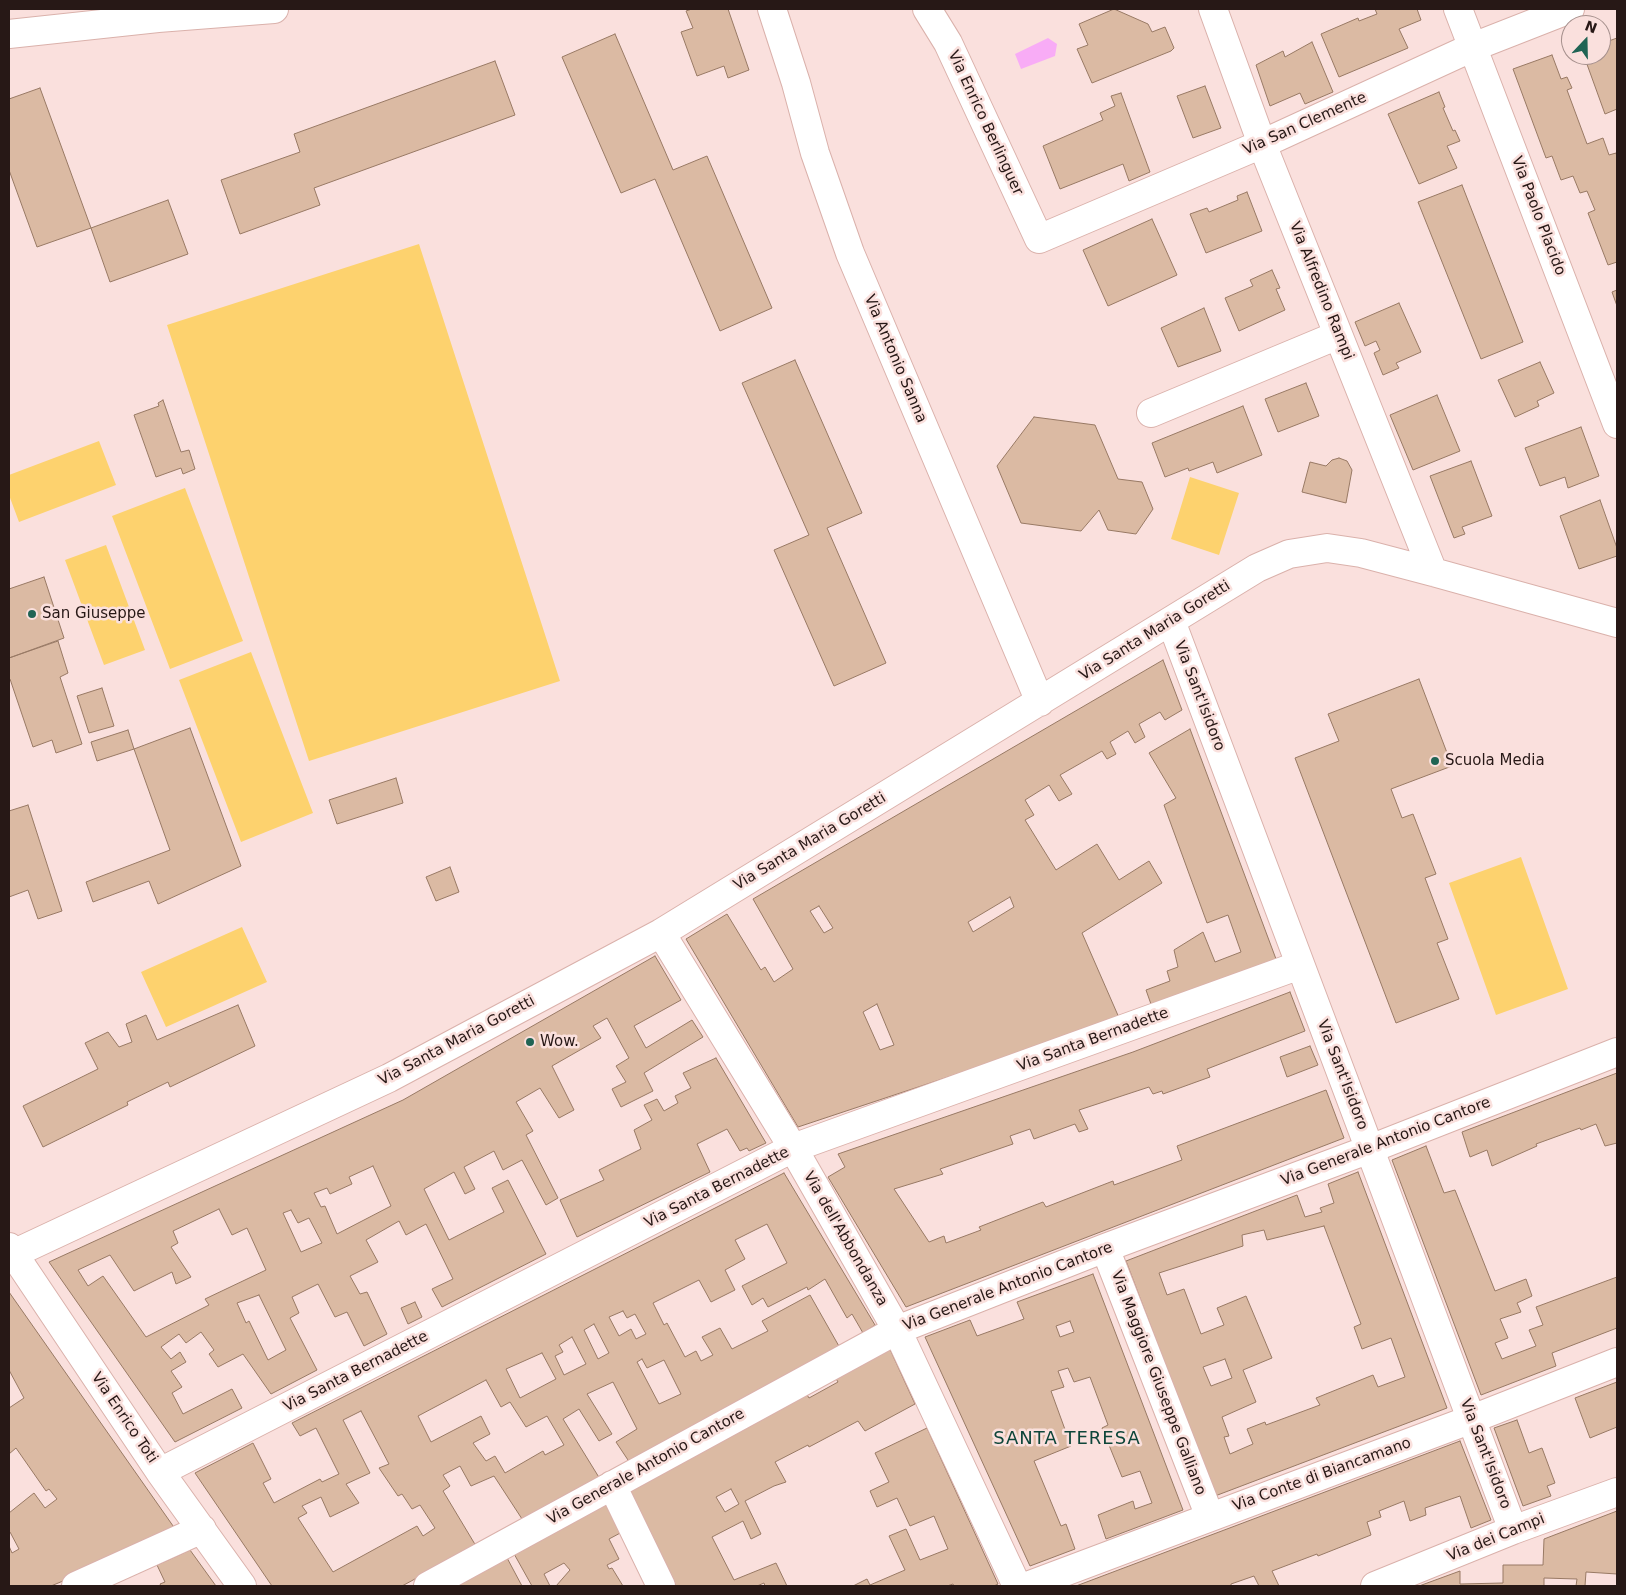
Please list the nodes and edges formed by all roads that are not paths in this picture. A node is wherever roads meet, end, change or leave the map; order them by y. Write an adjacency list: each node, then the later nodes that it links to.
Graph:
1 (274, 9): 7 (street)
2 (772, 9): 17 (street, Via Antonio Sanna)
3 (926, 9): 10 (street, Via Enrico Berlinguer)
4 (1213, 9): 9 (street, Via Alfredino Rampi)
5 (1458, 9): 8 (street, Via Paolo Placido)
6 (1570, 9): 8 (street, Via San Clemente)
7 (9, 34)
8 (1473, 47): 9 (street, Via San Clemente); 13 (street, Via Paolo Placido)
9 (1262, 144): 10 (street, Via San Clemente); 11 (street, Via Alfredino Rampi)
10 (1039, 239)
11 (1338, 335): 12 (street); 14 (street, Via Alfredino Rampi)
12 (1151, 413)
13 (1617, 424)
14 (1433, 572): 15 (street, Via Santa Maria Goretti); 16 (street, Via Santa Maria Goretti)
15 (1170, 621): 17 (street, Via Santa Maria Goretti); 19 (street, Via Sant'Isidoro)
16 (1617, 623)
17 (1040, 702): 18 (street, Via Santa Maria Goretti)
18 (660, 933): 21 (street, Via dell'Abbondanza); 24 (street, Via Santa Maria Goretti)
19 (1300, 965): 21 (street, Via Santa Bernadette); 22 (street, Via Sant'Isidoro)
20 (1617, 1052): 22 (street, Via Generale Antonio Cantore)
21 (794, 1148): 25 (street, Via dell'Abbondanza); 28 (street, Via Santa Bernadette)
22 (1370, 1149): 23 (street, Via Generale Antonio Cantore); 27 (street, Via Sant'Isidoro)
23 (1105, 1248): 25 (street, Via Generale Antonio Cantore); 31 (street, Via Maggiore Giuseppe Galliano)
24 (11, 1250): 28 (street, Via Enrico Toti)
25 (897, 1330): 29 (street, Via Generale Antonio Cantore); 38 (street, Via dell'Abbondanza)
26 (1617, 1362): 27 (street, Via Conte di Biancamano)
27 (1472, 1419): 31 (street, Via Conte di Biancamano); 33 (street, Via Sant'Isidoro)
28 (160, 1472): 32 (street, Via Enrico Toti)
29 (612, 1485): 36 (street, Via Generale Antonio Cantore); 37 (street)
30 (1617, 1492): 33 (street, Via dei Campi)
31 (1210, 1517): 39 (street, Via Conte di Biancamano)
32 (202, 1529): 34 (street); 35 (street, Via Enrico Toti)
33 (1513, 1530): 40 (street, Via dei Campi)
34 (76, 1586)
35 (242, 1586)
36 (428, 1586)
37 (661, 1586)
38 (1018, 1586)
39 (1027, 1586)
40 (1375, 1586)

